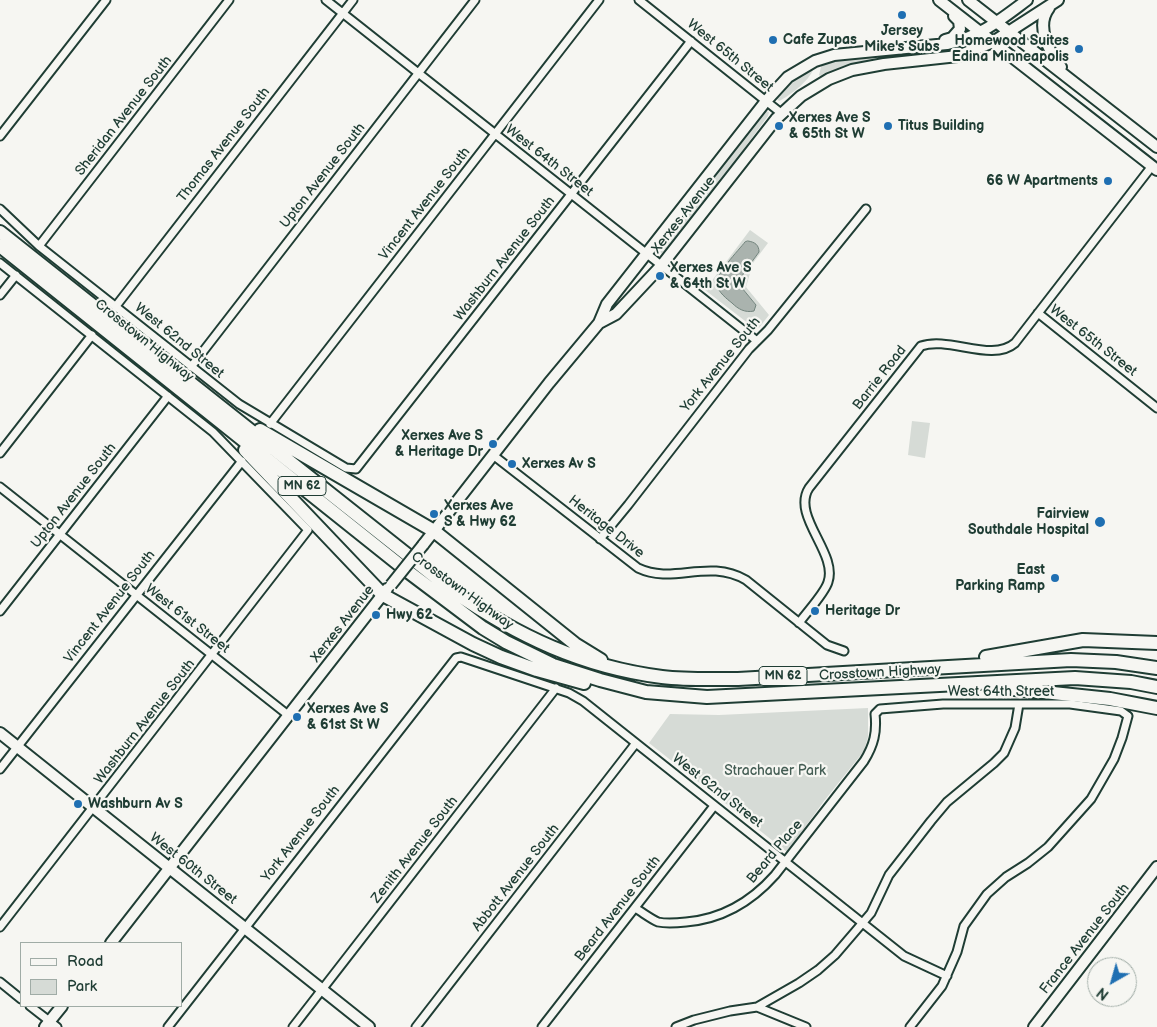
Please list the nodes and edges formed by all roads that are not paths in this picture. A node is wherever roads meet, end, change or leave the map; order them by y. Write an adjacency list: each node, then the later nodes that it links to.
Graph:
1 (106, 0): 24 (street)
2 (229, 0): 33 (street, Sheridan Avenue South)
3 (326, 0): 12 (street, West 64th Street)
4 (353, 0): 12 (street, Thomas Avenue South)
5 (475, 0): 19 (street, Upton Avenue South)
6 (599, 0): 23 (street, Vincent Avenue South)
7 (639, 0): 16 (street, West 65th Street)
8 (938, 0): 14 (street); 18 (street)
9 (968, 0): 13 (street)
10 (1027, 0): 13 (street)
11 (1054, 3): 15 (street); 20 (street)
12 (342, 13): 19 (street, West 64th Street); 41 (street, Thomas Avenue South)
13 (996, 22): 14 (street); 15 (street)
14 (980, 32): 17 (street); 18 (street)
15 (1009, 33): 17 (street); 20 (street)
16 (691, 41): 21 (street, West 65th Street); 27 (street, Washburn Avenue South)
17 (993, 42): 22 (street); 26 (street)
18 (923, 46): 21 (street)
19 (418, 74): 23 (street, West 64th Street); 46 (street, Upton Avenue South)
20 (1069, 78): 25 (street)
21 (766, 101): 22 (street, West 65th Street); 35 (street, Xerxes Avenue)
22 (781, 113): 37 (street, Xerxes Avenue)
23 (495, 134): 27 (street, West 64th Street); 50 (street, Vincent Avenue South)
24 (0, 136)
25 (1157, 147)
26 (1155, 167): 42 (street, Barrie Road)
27 (571, 194): 35 (street, West 64th Street); 54 (street, Washburn Avenue South)
28 (0, 209): 33 (street, West 62nd Street)
29 (866, 209): 45 (street, York Avenue South)
30 (0, 224): 38 (highway)
31 (0, 232): 38 (highway, Crosstown Highway / MN 62)
32 (0, 246): 38 (highway, Crosstown Highway / MN 62)
33 (39, 246): 41 (street, West 62nd Street)
34 (0, 252): 38 (highway)
35 (647, 254): 37 (street, West 64th Street); 43 (street, Xerxes Avenue)
36 (0, 262): 39 (street)
37 (661, 266): 43 (street, Xerxes Avenue); 45 (street, West 64th Street)
38 (45, 274): 48 (highway, Crosstown Highway / MN 62)
39 (16, 275): 40 (street); 44 (street)
40 (0, 295)
41 (116, 306): 46 (street, West 62nd Street)
42 (1038, 313): 49 (street, West 65th Street); 62 (street, Barrie Road)
43 (599, 323): 52 (street, Xerxes Avenue)
44 (92, 335): 47 (street); 51 (street)
45 (757, 341): 58 (street, York Avenue South)
46 (191, 367): 50 (street, West 62nd Street)
47 (168, 396): 53 (street); 57 (street, Upton Avenue South)
48 (201, 399): 56 (highway); 59 (highway); 68 (highway, Crosstown Highway / MN 62); 73 (highway, Crosstown Highway / MN 62)
49 (1157, 408)
50 (270, 424): 54 (street, West 62nd Street)
51 (0, 452)
52 (493, 455): 56 (street, Xerxes Avenue); 58 (street, Heritage Drive)
53 (242, 461): 60 (street, Vincent Avenue South); 65 (street, Washburn Avenue South)
54 (356, 469)
55 (0, 487): 57 (street, West 61st Street)
56 (434, 531): 59 (street, Xerxes Avenue, bridge); 68 (highway)
57 (60, 534): 60 (street, West 61st Street); 61 (street, Upton Avenue South)
58 (600, 538): 62 (street, Heritage Drive)
59 (387, 590): 73 (highway); 77 (street, Xerxes Avenue)
60 (136, 595): 65 (street, West 61st Street); 80 (street, Vincent Avenue South)
61 (0, 611)
62 (799, 622): 64 (street, Heritage Drive)
63 (1157, 643): 67 (highway)
64 (844, 651)
65 (213, 655): 77 (street, West 61st Street); 83 (street, Washburn Avenue South)
66 (456, 658): 72 (street, West 62nd Street); 90 (street, York Avenue South)
67 (952, 666): 68 (highway, Crosstown Highway / MN 62); 69 (highway, Crosstown Highway / MN 62)
68 (614, 668)
69 (1157, 668)
70 (978, 683): 71 (highway, Crosstown Highway / MN 62); 73 (highway, Crosstown Highway / MN 62); 75 (highway)
71 (1157, 687)
72 (556, 688): 79 (street, West 62nd Street); 94 (street, Zenith Avenue South)
73 (646, 692)
74 (1019, 704): 76 (street, West 64th Street); 88 (street); 92 (street, West 64th Street)
75 (1157, 708)
76 (875, 714): 84 (street, Beard Place)
77 (288, 715): 86 (street, Xerxes Avenue)
78 (0, 733): 80 (street, West 60th Street)
79 (636, 743): 82 (street, West 62nd Street); 103 (street, Abbott Avenue South)
80 (18, 747): 81 (street, Vincent Avenue South); 83 (street, West 60th Street)
81 (0, 769)
82 (714, 806): 84 (street, West 62nd Street); 87 (street, Beard Avenue South)
83 (94, 808): 86 (street, West 60th Street); 89 (street, Washburn Avenue South)
84 (786, 862): 87 (street, Beard Place); 88 (street, West 62nd Street)
85 (1157, 867): 108 (street, France Avenue South)
86 (169, 868): 90 (street, West 60th Street); 91 (street, Xerxes Avenue)
87 (635, 908): 104 (street, Beard Avenue South)
88 (862, 923): 92 (street, West 62nd Street); 98 (street)
89 (0, 927)
90 (245, 928): 94 (street, West 60th Street); 100 (street, York Avenue South)
91 (112, 942)
92 (947, 976): 107 (street)
93 (0, 982): 95 (street)
94 (322, 990): 101 (street, Zenith Avenue South); 102 (street, West 60th Street)
95 (20, 998)
96 (31, 1007): 99 (street)
97 (61, 1007): 99 (street)
98 (756, 1008): 105 (street); 106 (street)
99 (51, 1025)
100 (168, 1027)
101 (293, 1027)
102 (369, 1027)
103 (416, 1027)
104 (542, 1027)
105 (676, 1027)
106 (806, 1027)
107 (910, 1027)
108 (1034, 1027)

